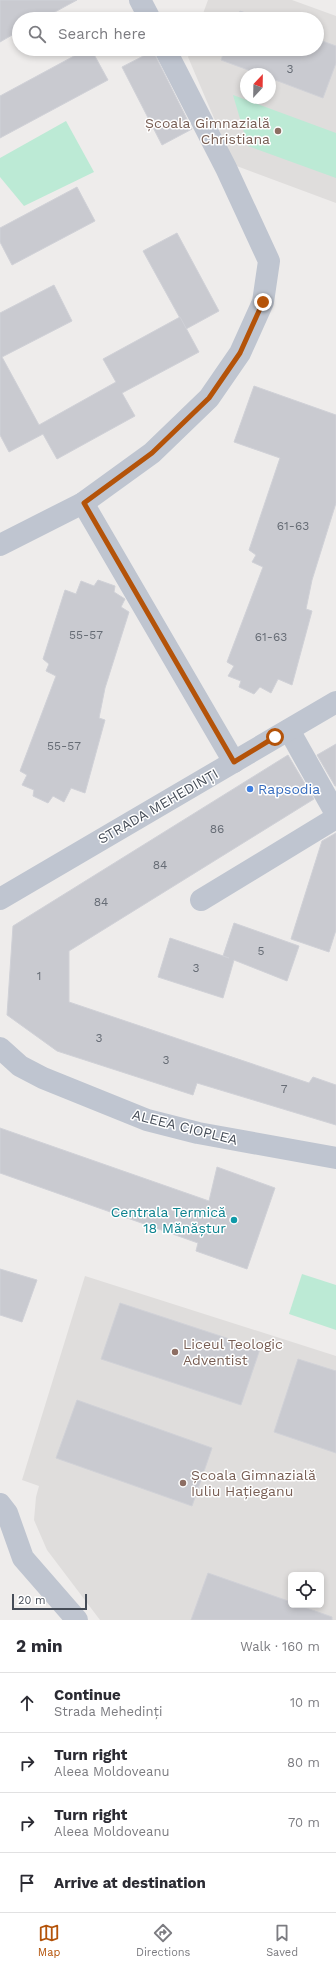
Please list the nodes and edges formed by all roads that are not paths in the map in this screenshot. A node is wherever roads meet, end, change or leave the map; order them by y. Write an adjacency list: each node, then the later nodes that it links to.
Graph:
1 (140, 0): 2 (street)
2 (146, 12)
3 (169, 56): 4 (street)
4 (84, 503): 5 (street); 8 (street)
5 (0, 545)
6 (336, 702): 7 (street, STRADA MEHEDINȚI)
7 (289, 730): 8 (street, STRADA MEHEDINȚI); 9 (street)
8 (234, 762): 11 (street, STRADA MEHEDINȚI)
9 (336, 814)
10 (336, 818): 12 (street)
11 (0, 899)
12 (201, 900)
13 (0, 1048): 14 (street, ALEEA CIOPLEA)
14 (336, 1158)
15 (0, 1504): 16 (street)
16 (77, 1620)

